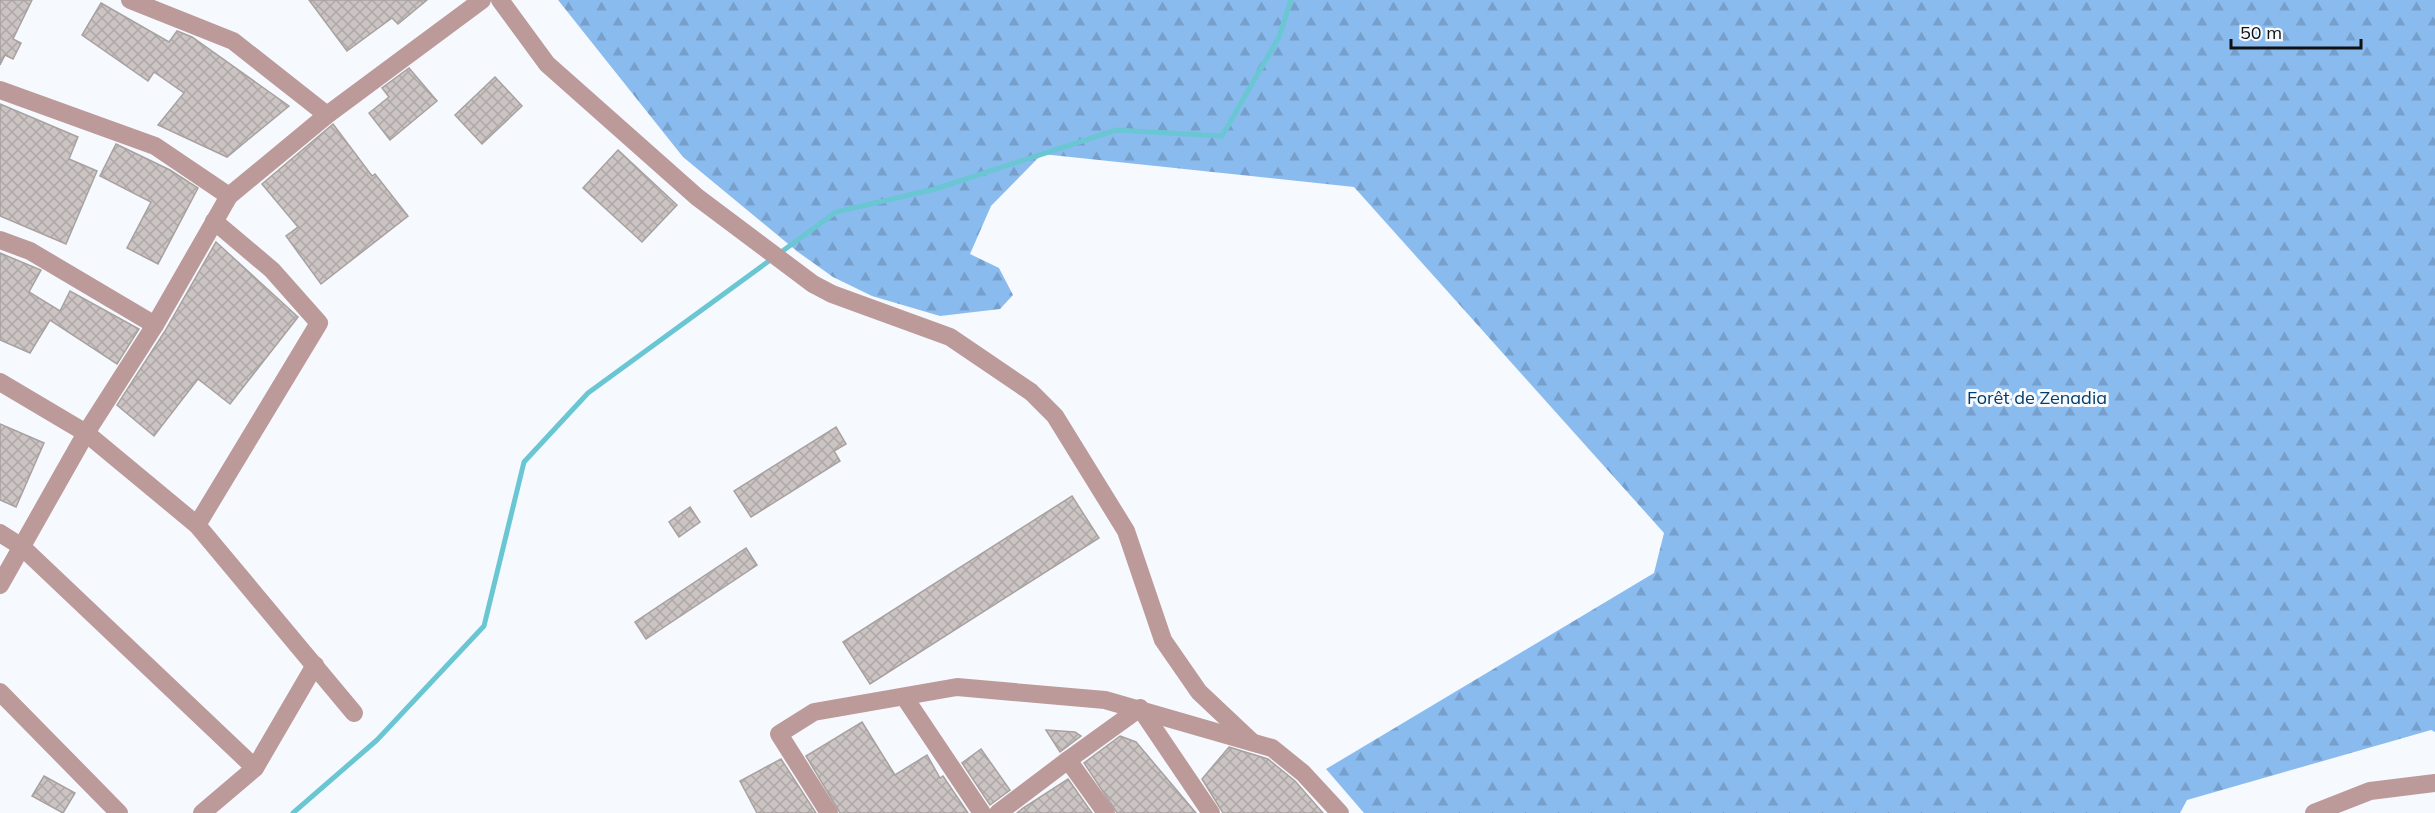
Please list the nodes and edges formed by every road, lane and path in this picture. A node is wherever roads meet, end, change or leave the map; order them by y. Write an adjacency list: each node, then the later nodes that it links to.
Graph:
1 (130, 0): 5 (street)
2 (482, 0): 5 (street)
3 (500, 0): 21 (street)
4 (0, 90): 6 (street)
5 (327, 115): 6 (street)
6 (229, 196): 7 (street)
7 (214, 221): 9 (street); 12 (street)
8 (0, 240): 9 (street)
9 (155, 325): 11 (street)
10 (0, 382): 11 (street)
11 (86, 433): 12 (street); 14 (street)
12 (197, 525): 16 (street)
13 (0, 533): 14 (street)
14 (22, 547): 15 (street); 23 (street)
15 (0, 585)
16 (315, 665): 20 (street); 23 (street)
17 (0, 692): 25 (street)
18 (905, 698): 19 (street); 27 (street); 28 (street)
19 (1140, 708): 21 (street); 22 (street); 31 (street)
20 (354, 713)
21 (1251, 741): 32 (street)
22 (1068, 760): 29 (street); 30 (street)
23 (255, 768): 26 (street)
24 (2435, 783): 33 (street)
25 (118, 813)
26 (202, 813)
27 (829, 813)
28 (982, 813)
29 (998, 813)
30 (1106, 813)
31 (1211, 813)
32 (1340, 813)
33 (2314, 813)

